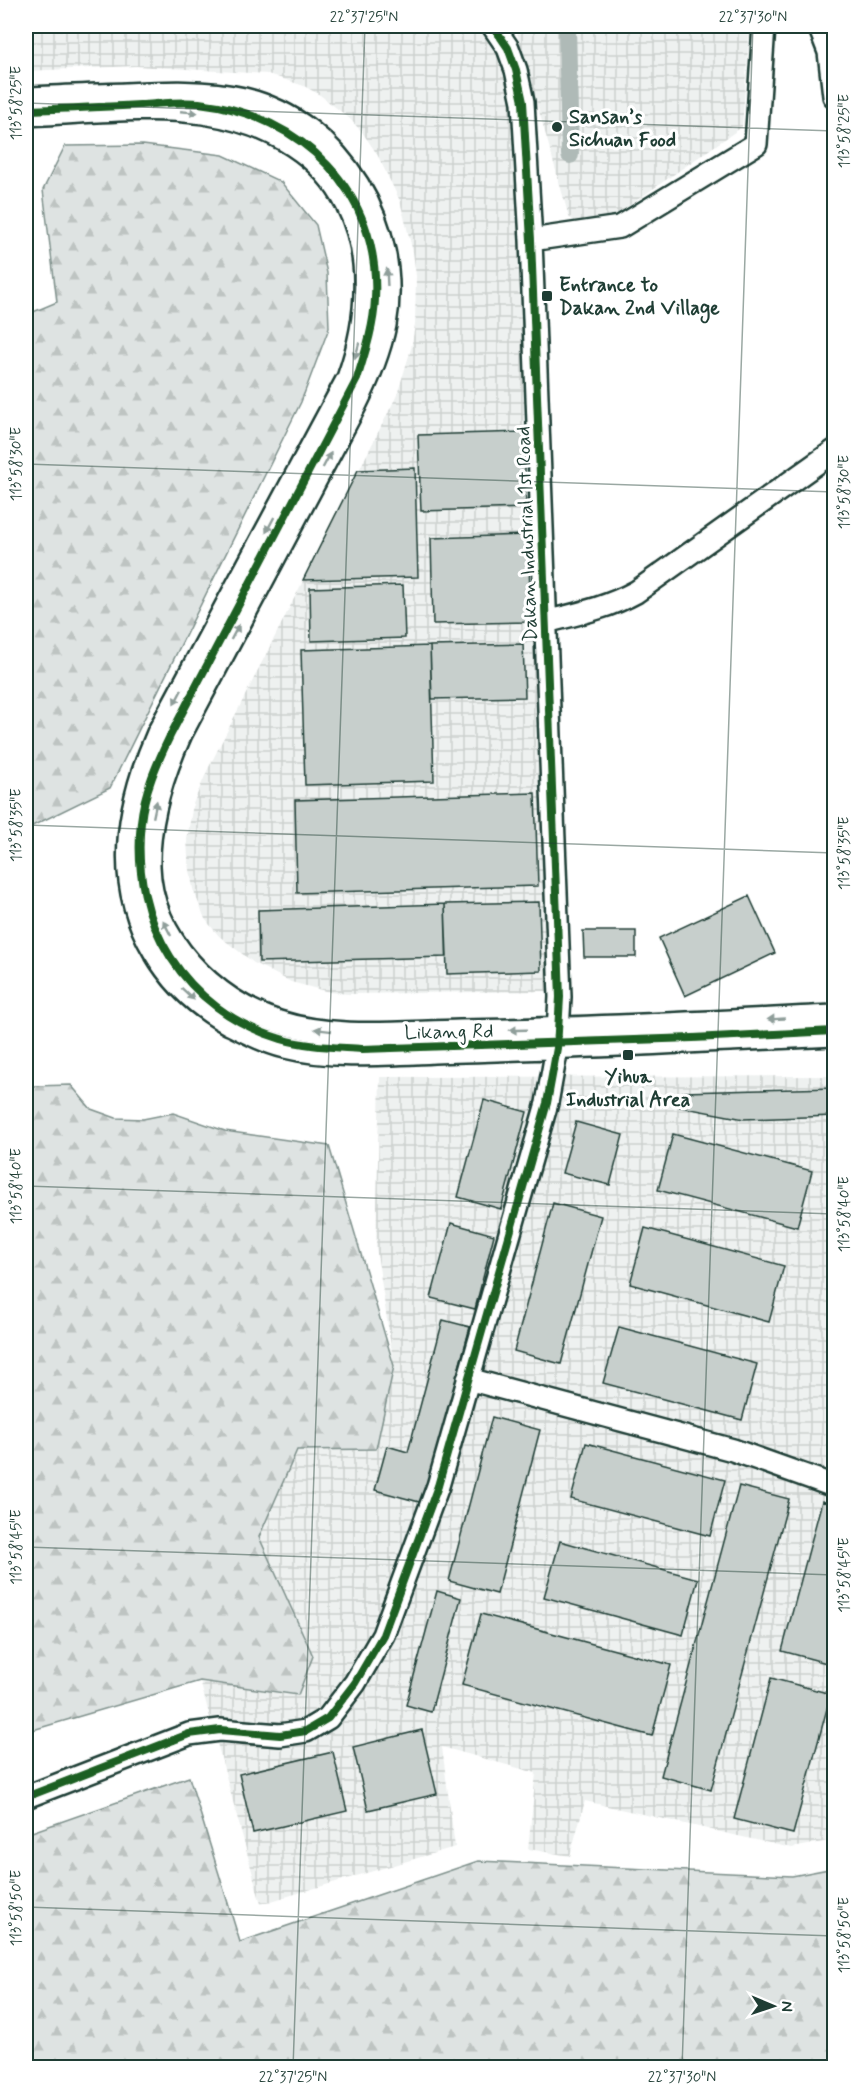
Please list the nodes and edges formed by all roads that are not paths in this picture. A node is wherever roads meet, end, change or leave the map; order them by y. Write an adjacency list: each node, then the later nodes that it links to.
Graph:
1 (493, 26): 7 (street, Dakan Industrial 1st Road)
2 (764, 26): 7 (street)
3 (819, 26): 4 (street)
4 (834, 96)
5 (26, 98): 12 (street, Likang Rd, one-way to 5)
6 (26, 116): 12 (street, Likang Rd, one-way to 12)
7 (531, 240): 9 (street, Dakan Industrial 1st Road)
8 (834, 451): 9 (street)
9 (545, 622): 12 (street, Dakan Industrial 1st Road)
10 (834, 1016): 12 (street, Likang Rd, one-way to 12)
11 (834, 1035): 12 (street, Likang Rd)
12 (558, 1038): 13 (street, Dakan Industrial 1st Road)
13 (468, 1379): 14 (street); 15 (street, Dakan Industrial 1st Road)
14 (834, 1486)
15 (26, 1797)

